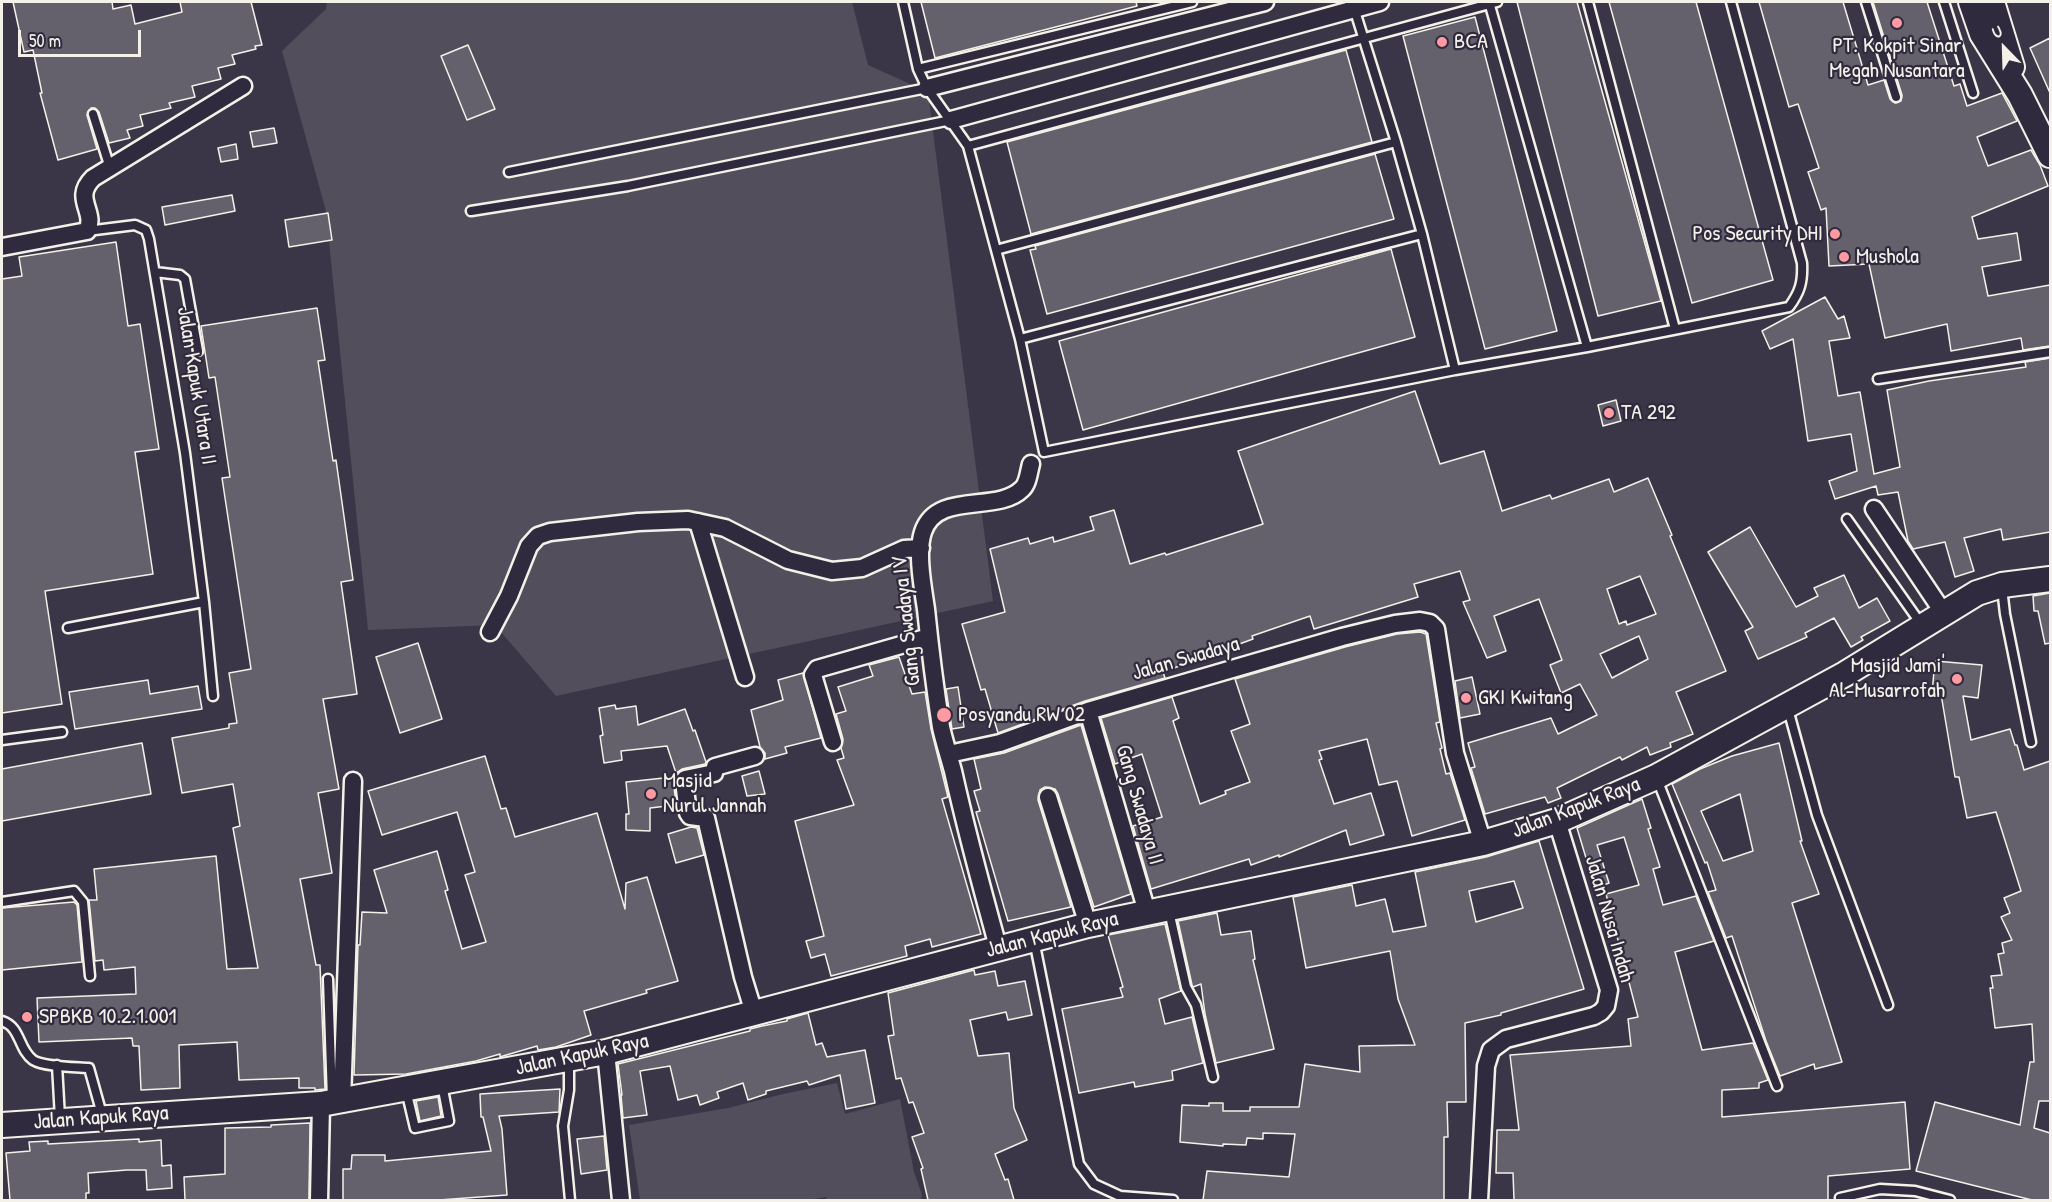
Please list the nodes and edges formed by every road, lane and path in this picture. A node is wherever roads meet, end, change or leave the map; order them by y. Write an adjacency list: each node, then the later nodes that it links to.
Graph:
1 (903, 2): 14 (lane)
2 (1192, 2): 14 (lane)
3 (1265, 2): 16 (street)
4 (1380, 2): 12 (street)
5 (1492, 2): 13 (lane); 35 (lane)
6 (1588, 2): 33 (lane)
7 (1731, 2): 33 (lane)
8 (1866, 2): 19 (lane)
9 (1944, 2): 17 (lane)
10 (1971, 2): 18 (main road)
11 (1992, 2): 18 (main road)
12 (1354, 5): 13 (lane); 21 (street)
13 (1363, 37): 22 (lane); 23 (lane)
14 (918, 69): 16 (lane)
15 (243, 86): 25 (street)
16 (927, 88): 21 (lane); 26 (lane)
17 (1973, 93)
18 (2020, 95): 24 (main road)
19 (1896, 98)
20 (93, 114): 25 (lane)
21 (951, 120): 23 (lane); 27 (lane)
22 (1396, 142): 29 (lane); 31 (lane)
23 (968, 146): 31 (lane)
24 (2050, 155)
25 (110, 168): 28 (street)
26 (509, 172)
27 (471, 211)
28 (87, 231): 30 (street, Jalan Kapuk Utara II); 32 (lane, Jalan Kapuk Utara II)
29 (1422, 234): 34 (lane); 38 (lane)
30 (2, 247)
31 (996, 250): 34 (lane)
32 (155, 272): 36 (lane); 48 (lane, Jalan Kapuk Utara II)
33 (1675, 329): 35 (lane)
34 (1020, 339): 40 (lane)
35 (1587, 347): 38 (lane)
36 (198, 351)
37 (2050, 352): 39 (lane)
38 (1455, 370): 40 (lane)
39 (1878, 379)
40 (1044, 452): 41 (lane)
41 (1031, 464): 45 (street, Gang Swadaya IV)
42 (1874, 509): 49 (street)
43 (1847, 519): 50 (lane)
44 (698, 522): 45 (street); 52 (street); 54 (street)
45 (921, 548): 53 (street, Gang Swadaya IV)
46 (2050, 579): 47 (main road, Jalan Kapuk Raya)
47 (2002, 585): 49 (main road, Jalan Kapuk Raya); 61 (lane)
48 (204, 602): 51 (lane); 55 (lane, Jalan Kapuk Utara II)
49 (1943, 612): 50 (main road, Jalan Kapuk Raya)
50 (1922, 626): 56 (main road, Jalan Kapuk Raya)
51 (68, 628)
52 (490, 632)
53 (929, 637): 60 (street); 62 (street, Gang Swadaya IV)
54 (745, 678)
55 (213, 696)
56 (1788, 705): 64 (main road, Jalan Kapuk Raya); 76 (lane)
57 (1088, 711): 62 (street, Jalan Swadaya); 68 (street, Jalan Swadaya); 70 (street, Gang Swadaya II)
58 (62, 732): 59 (lane)
59 (2, 741)
60 (832, 741)
61 (2031, 742)
62 (949, 754): 73 (street, Gang Swadaya IV)
63 (755, 756): 77 (street)
64 (1656, 777): 67 (main road, Jalan Kapuk Raya); 84 (lane)
65 (353, 781): 86 (street)
66 (1048, 797): 71 (street)
67 (1557, 821): 68 (main road, Jalan Kapuk Raya); 95 (street, Jalan Nusa Indah)
68 (1483, 843): 70 (main road, Jalan Kapuk Raya)
69 (2, 902): 74 (lane)
70 (1157, 910): 71 (main road, Jalan Kapuk Raya); 82 (lane)
71 (1088, 925): 72 (main road, Jalan Kapuk Raya)
72 (1033, 938): 73 (main road, Jalan Kapuk Raya); 94 (lane)
73 (998, 947): 77 (main road, Jalan Kapuk Raya)
74 (90, 976)
75 (328, 979): 86 (lane)
76 (1888, 1005)
77 (754, 1013): 79 (main road, Jalan Kapuk Raya)
78 (2, 1021): 81 (lane)
79 (606, 1052): 80 (main road, Jalan Kapuk Raya); 93 (street)
80 (569, 1059): 83 (main road, Jalan Kapuk Raya); 92 (lane)
81 (57, 1065): 87 (lane); 88 (lane)
82 (1213, 1077)
83 (442, 1083): 85 (main road, Jalan Kapuk Raya); 85 (lane)
84 (1777, 1086)
85 (406, 1090): 86 (main road, Jalan Kapuk Raya)
86 (332, 1102): 87 (main road, Jalan Kapuk Raya); 91 (street)
87 (103, 1118): 88 (main road, Jalan Kapuk Raya)
88 (60, 1121): 89 (main road, Jalan Kapuk Raya)
89 (2, 1125)
90 (1840, 1198): 96 (lane)
91 (319, 1200)
92 (570, 1200)
93 (621, 1200)
94 (1173, 1200)
95 (1479, 1200)
96 (1950, 1200)

